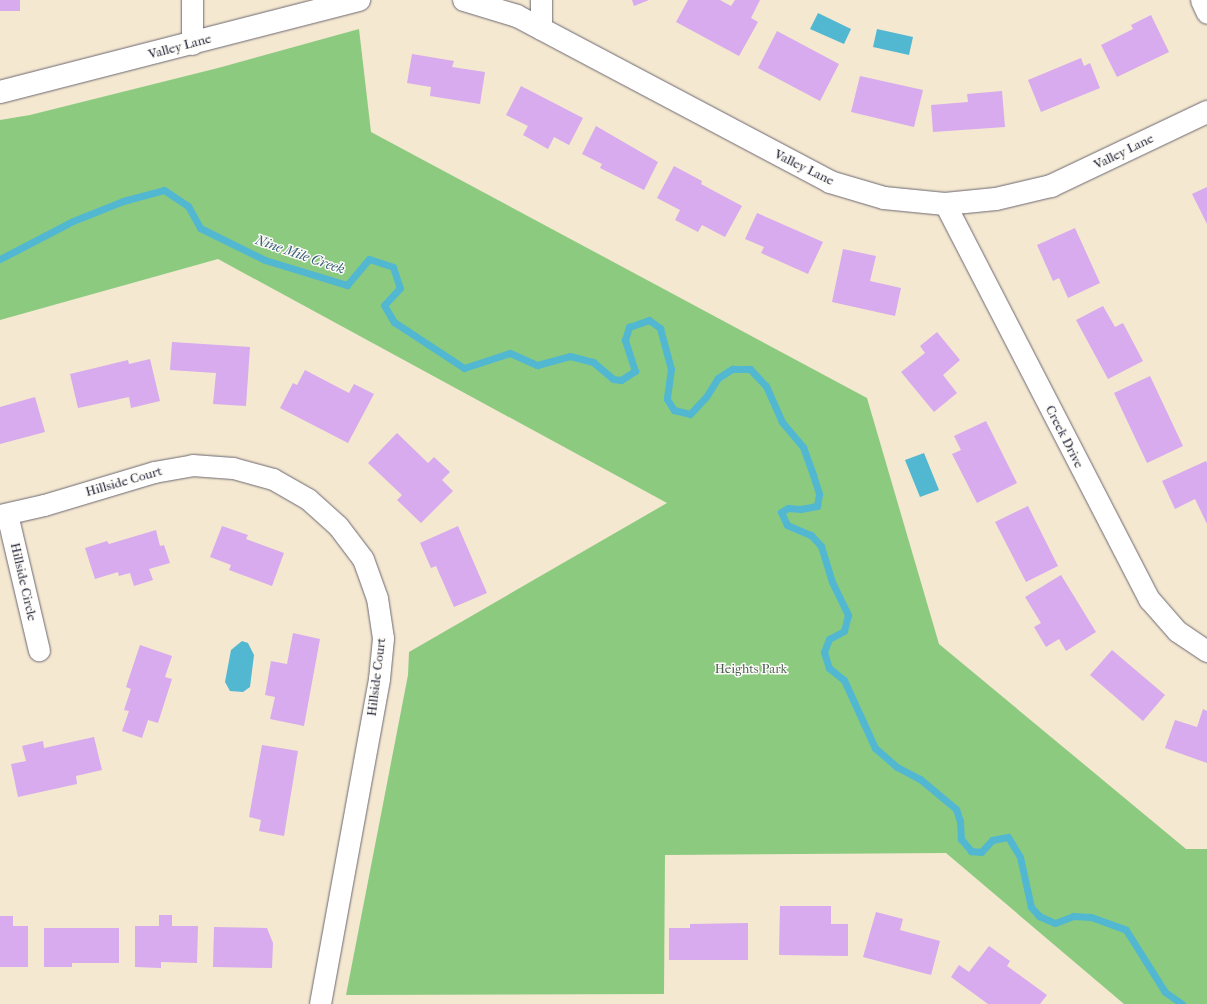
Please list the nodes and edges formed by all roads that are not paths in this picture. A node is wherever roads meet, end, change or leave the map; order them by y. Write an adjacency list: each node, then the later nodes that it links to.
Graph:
1 (192, 0): 8 (street)
2 (359, 0): 8 (street, Valley Lane)
3 (464, 0): 7 (street, Valley Lane)
4 (541, 0): 7 (street)
5 (1201, 0): 6 (street)
6 (1207, 13)
7 (541, 29): 11 (street, Valley Lane)
8 (192, 44): 9 (street, Valley Lane)
9 (0, 92)
10 (1207, 112): 11 (street, Valley Lane)
11 (945, 204): 14 (street, Creek Drive)
12 (4, 514): 13 (street, Hillside Circle); 15 (street, Hillside Court)
13 (38, 650)
14 (1207, 651)
15 (320, 1004)

